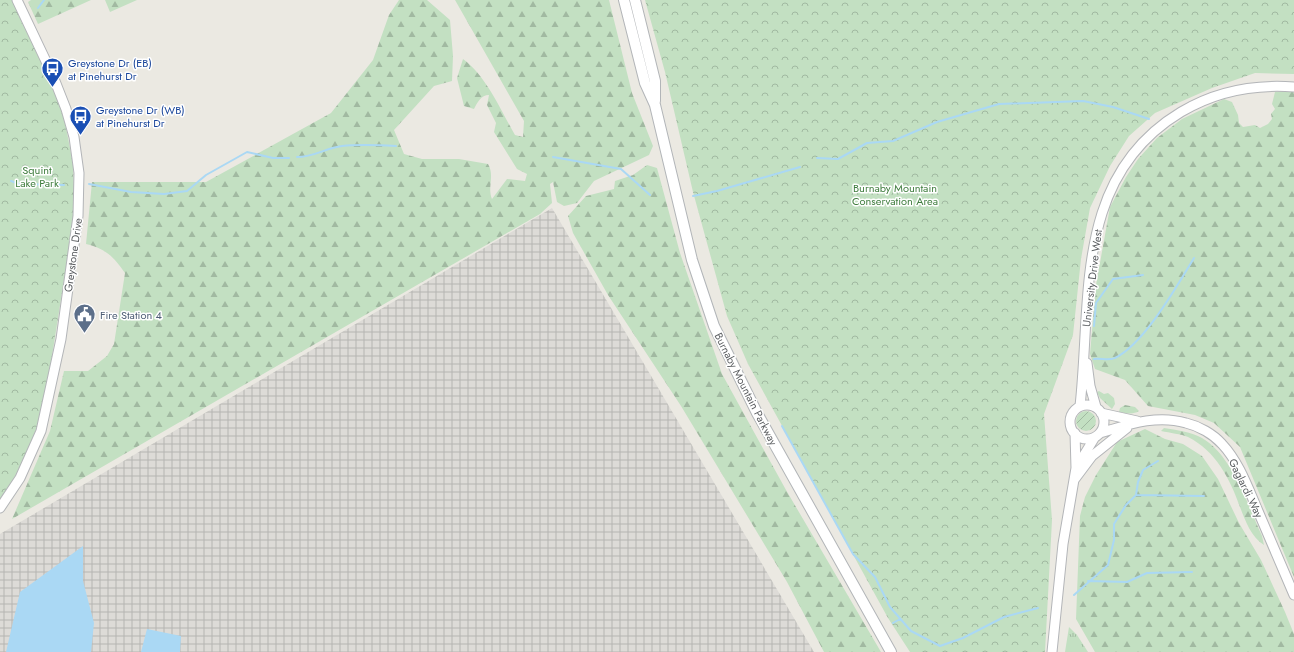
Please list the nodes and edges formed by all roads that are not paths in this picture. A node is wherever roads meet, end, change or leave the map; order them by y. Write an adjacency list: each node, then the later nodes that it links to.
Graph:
1 (17, 0): 14 (street, Greystone Drive)
2 (624, 0): 5 (main road, Burnaby Mountain Parkway)
3 (635, 0): 5 (main road, Burnaby Mountain Parkway)
4 (1294, 87): 6 (street, University Drive West)
5 (654, 105): 16 (main road, Burnaby Mountain Parkway)
6 (1084, 352): 7 (street, University Drive West); 8 (street, University Drive West)
7 (1080, 406): 8 (street); 10 (street)
8 (1099, 410): 9 (street, Gaglardi Way); 11 (street)
9 (1138, 421): 11 (street, Gaglardi Way); 13 (street); 15 (street, Gaglardi Way)
10 (1075, 433): 11 (street); 12 (street)
11 (1097, 435): 12 (street)
12 (1076, 468): 13 (street)
13 (1072, 483): 17 (street)
14 (0, 508)
15 (1294, 595)
16 (891, 652)
17 (1052, 652)

